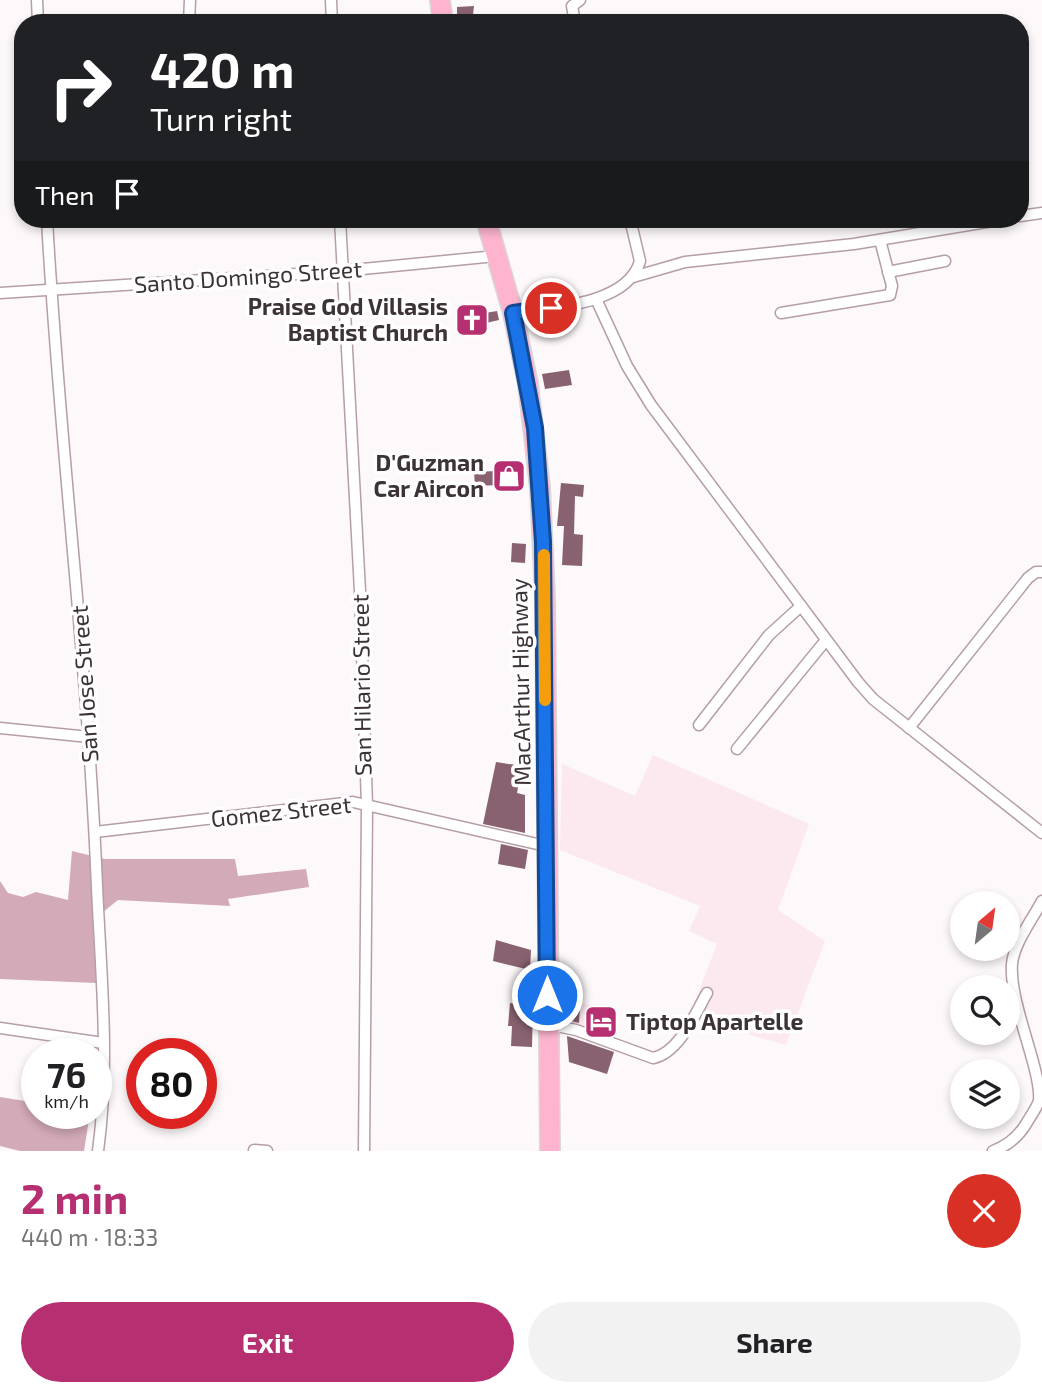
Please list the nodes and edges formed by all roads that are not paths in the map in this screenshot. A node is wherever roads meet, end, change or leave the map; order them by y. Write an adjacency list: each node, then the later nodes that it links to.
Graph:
1 (580, 0): 2 (street)
2 (573, 14)
3 (48, 228): 14 (street, San Jose Street)
4 (340, 228): 11 (street, San Hilario Street)
5 (488, 228): 9 (highway, MacArthur Highway)
6 (632, 228): 13 (street)
7 (951, 228): 8 (street)
8 (880, 240): 12 (street); 13 (street)
9 (496, 256): 11 (street, Santo Domingo Street); 17 (highway, MacArthur Highway)
10 (945, 261): 12 (street)
11 (342, 271): 14 (street, Santo Domingo Street); 27 (street, San Hilario Street)
12 (888, 272): 18 (street)
13 (633, 277): 16 (street)
14 (51, 290): 15 (street, Santo Domingo Street); 25 (street, San Jose Street)
15 (0, 293)
16 (596, 299): 17 (street); 20 (street)
17 (513, 313): 30 (highway, MacArthur Highway)
18 (781, 313)
19 (1042, 572): 24 (street)
20 (801, 606): 21 (street); 22 (street)
21 (826, 640): 24 (street); 26 (street)
22 (699, 725)
23 (0, 728): 25 (street)
24 (909, 728): 29 (street)
25 (89, 737): 28 (street, San Jose Street)
26 (737, 749)
27 (367, 806): 28 (street, Gomez Street); 30 (street, Gomez Street); 41 (street, San Hilario Street)
28 (95, 832): 36 (street, San Jose Street)
29 (1042, 833)
30 (547, 846): 33 (highway, MacArthur Highway)
31 (1042, 901): 43 (street)
32 (707, 993): 33 (street)
33 (547, 1024): 42 (highway, MacArthur Highway)
34 (0, 1028): 35 (street)
35 (69, 1038)
36 (103, 1038)
37 (99, 1129): 39 (street, San Jose Street)
38 (254, 1150): 40 (street)
39 (98, 1151)
40 (267, 1151)
41 (365, 1151)
42 (550, 1151)
43 (993, 1151)

